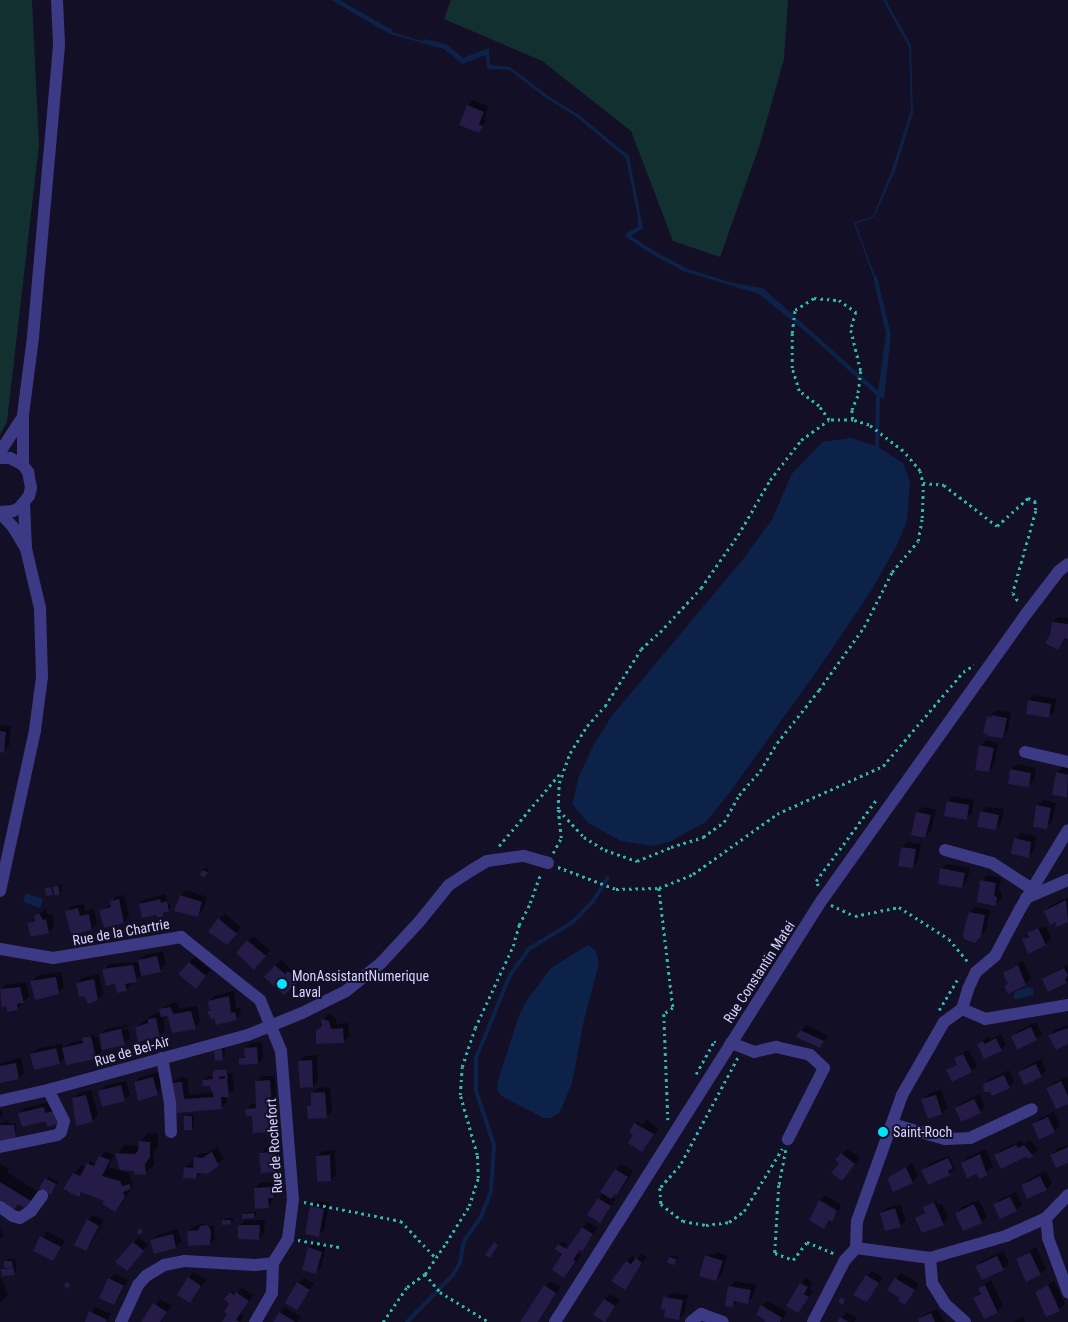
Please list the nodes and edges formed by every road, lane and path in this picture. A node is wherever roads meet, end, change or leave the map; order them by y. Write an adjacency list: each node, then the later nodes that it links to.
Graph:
1 (57, 0): 2 (street)
2 (23, 415): 5 (street); 7 (street)
3 (828, 420): 4 (path); 4 (path); 17 (path)
4 (853, 420): 8 (path)
5 (0, 452)
6 (0, 458): 7 (street)
7 (23, 466): 9 (street)
8 (922, 483): 13 (path); 18 (path)
9 (24, 503): 10 (street); 11 (street)
10 (0, 513): 11 (street)
11 (26, 549): 25 (street)
12 (1068, 564): 13 (street, Rue Constantin Matei)
13 (1026, 614): 27 (street, Rue Constantin Matei)
14 (981, 661): 24 (path)
15 (1025, 752): 16 (street)
16 (1068, 762)
17 (564, 769): 18 (path); 21 (path)
18 (558, 808): 22 (path)
19 (1067, 835): 26 (street)
20 (945, 850): 26 (street)
21 (487, 861): 22 (street); 32 (street, Rue de Bel-Air)
22 (548, 863): 24 (path); 52 (path)
23 (1068, 880): 26 (street)
24 (659, 888): 40 (path)
25 (0, 891)
26 (1029, 894): 29 (street)
27 (822, 900): 29 (path); 33 (street, Rue Constantin Matei)
28 (0, 949): 32 (street, Rue de la Chartrie)
29 (976, 972): 31 (street)
30 (1068, 1004): 31 (street)
31 (962, 1009): 39 (street)
32 (270, 1025): 34 (street, Rue de Bel-Air); 46 (street, Rue de Rochefort)
33 (731, 1044): 42 (street); 62 (street, Rue Constantin Matei)
34 (162, 1058): 36 (street, Rue de Bel-Air); 41 (street)
35 (738, 1058): 42 (path)
36 (48, 1090): 37 (street, Rue de Bel-Air); 43 (street)
37 (0, 1101)
38 (1032, 1109): 39 (street)
39 (892, 1124): 51 (street)
40 (668, 1125)
41 (170, 1132)
42 (788, 1139): 54 (path)
43 (0, 1147)
44 (42, 1196): 47 (street)
45 (1068, 1196): 48 (street)
46 (293, 1199): 49 (street, Rue de Rochefort); 52 (path)
47 (0, 1207)
48 (1046, 1218): 53 (street); 57 (street)
49 (288, 1239): 50 (path); 55 (street, Rue de Rochefort)
50 (338, 1247)
51 (856, 1248): 53 (street); 54 (street)
52 (436, 1258): 56 (path)
53 (930, 1258): 66 (street)
54 (845, 1260): 65 (street)
55 (273, 1264): 58 (street); 59 (street, Rue de Rochefort)
56 (424, 1274): 60 (path); 61 (path)
57 (1068, 1292)
58 (121, 1322)
59 (255, 1322)
60 (382, 1322)
61 (489, 1322)
62 (555, 1322)
63 (691, 1322): 64 (street)
64 (723, 1322)
65 (813, 1322)
66 (965, 1322)

